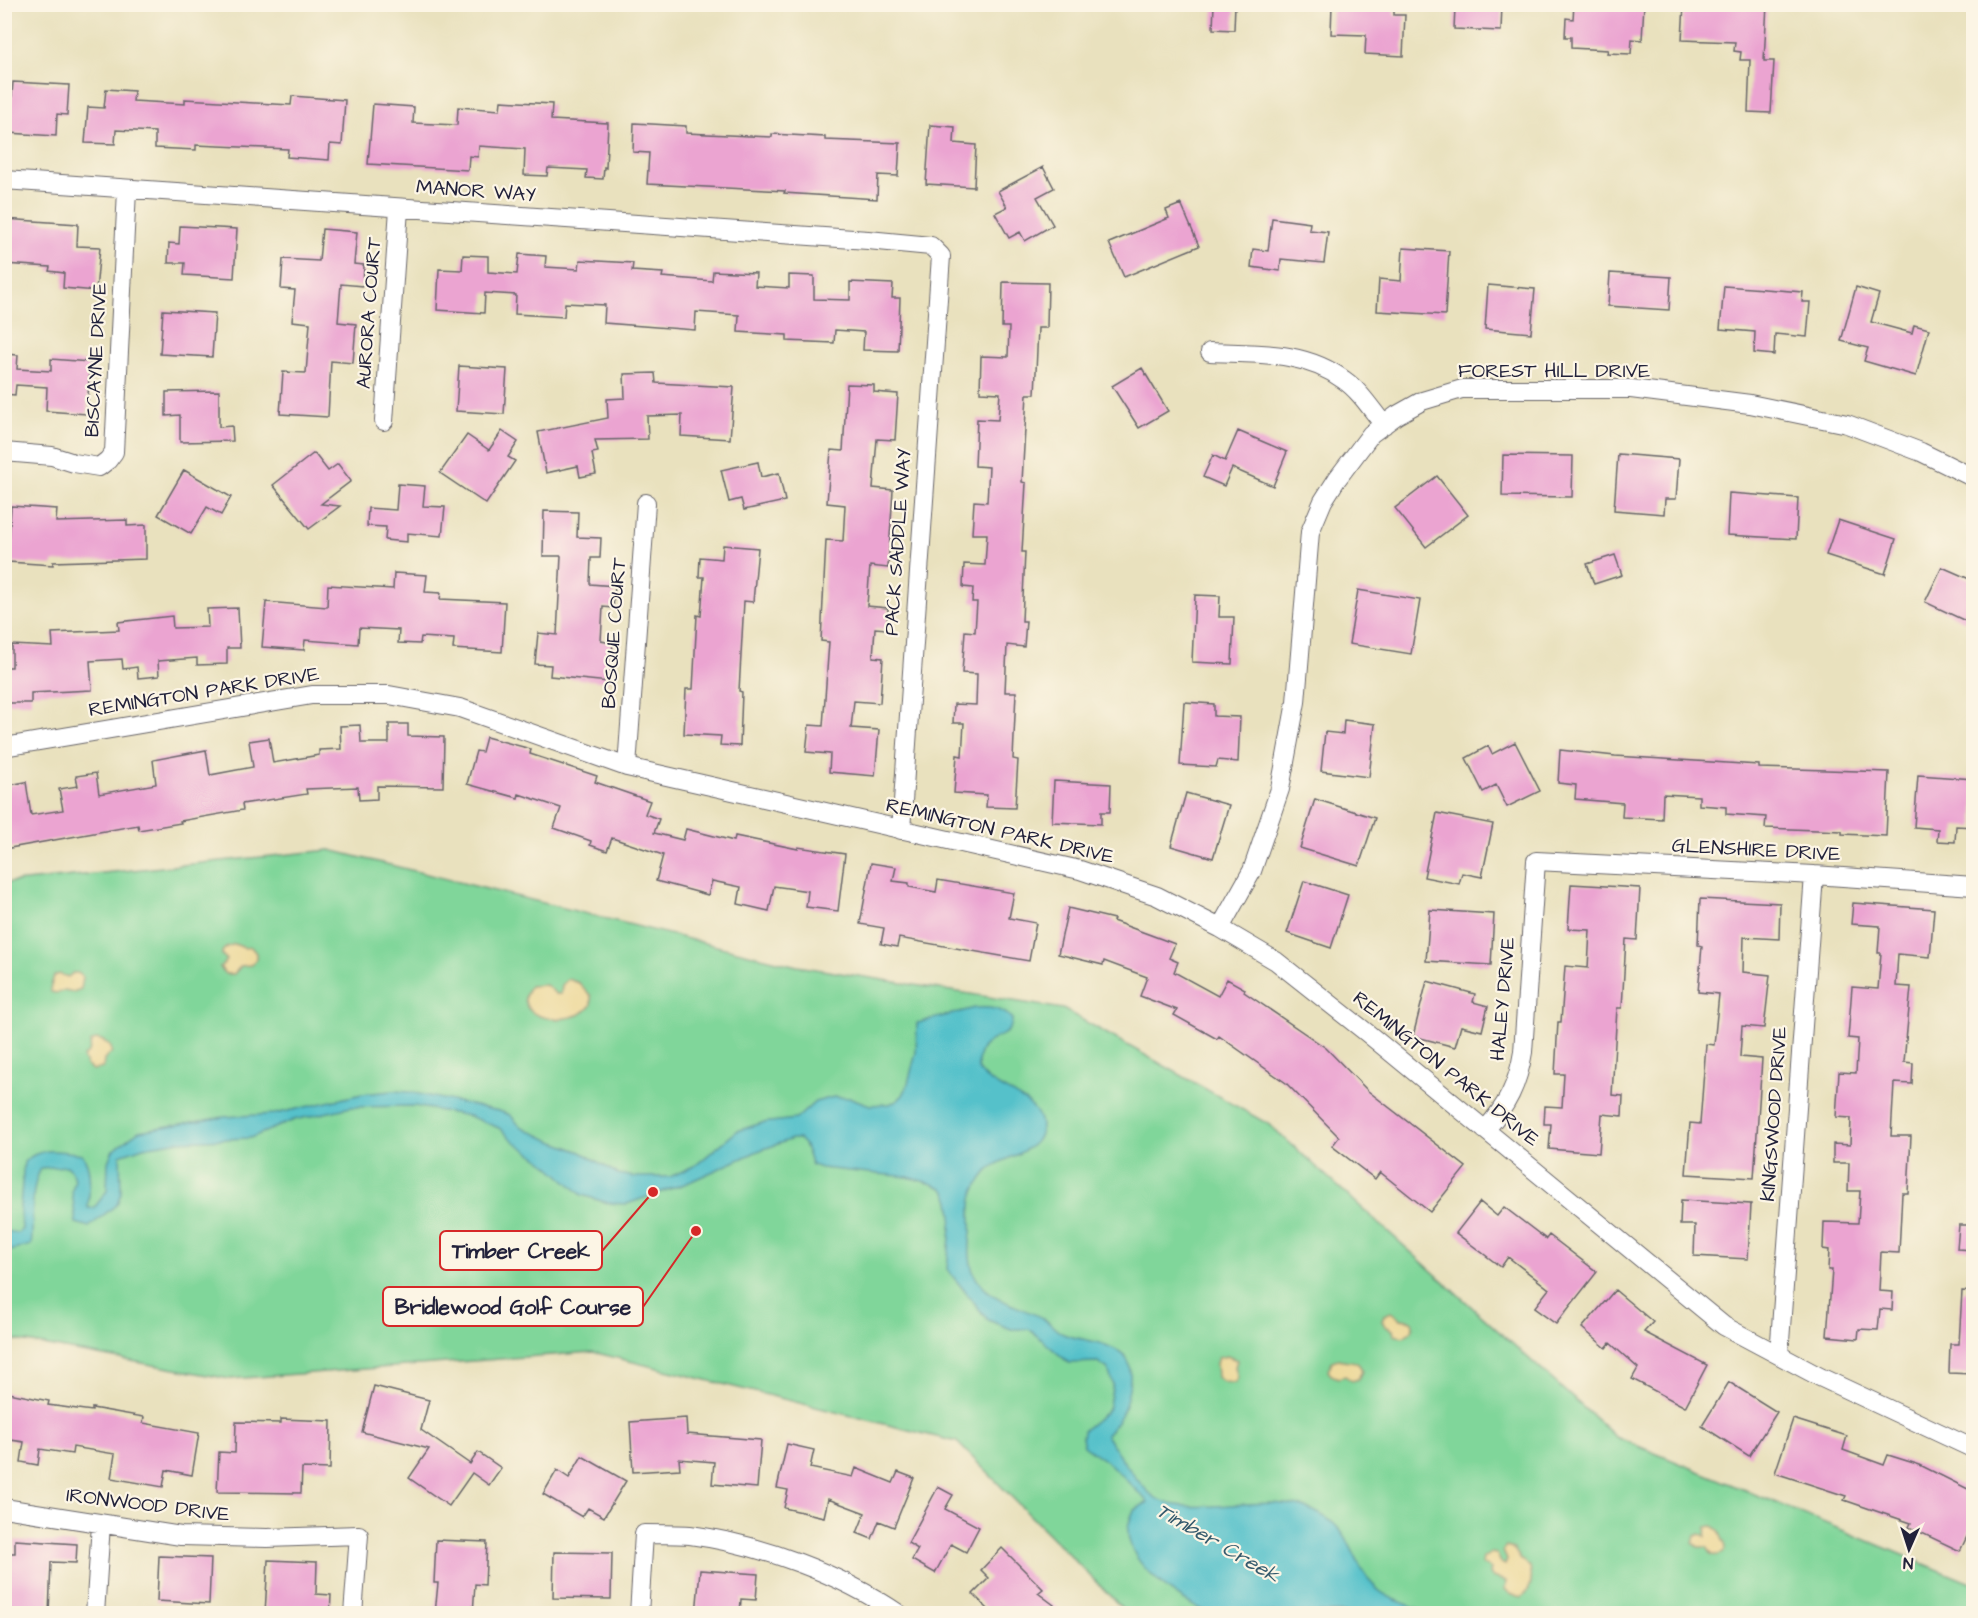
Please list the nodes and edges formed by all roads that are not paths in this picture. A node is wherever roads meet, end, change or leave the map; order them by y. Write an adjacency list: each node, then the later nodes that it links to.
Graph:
1 (4, 180): 2 (street, MANOR WAY)
2 (127, 190): 3 (street, MANOR WAY); 8 (street, BISCAYNE DRIVE)
3 (399, 209): 4 (street, MANOR WAY); 6 (street, AURORA COURT)
4 (941, 256): 13 (street, PACK SADDLE WAY)
5 (1210, 352): 7 (street)
6 (384, 421)
7 (1384, 425): 9 (street, FOREST HILL DRIVE); 17 (street, FOREST HILL DRIVE)
8 (4, 452)
9 (1974, 478)
10 (646, 503): 12 (street, BOSQUE COURT)
11 (4, 747): 12 (street, REMINGTON PARK DRIVE)
12 (627, 767): 13 (street, REMINGTON PARK DRIVE)
13 (901, 830): 17 (street, REMINGTON PARK DRIVE)
14 (1536, 861): 15 (street, GLENSHIRE DRIVE); 18 (street, HALEY DRIVE)
15 (1814, 875): 16 (street, GLENSHIRE DRIVE); 19 (street, KINGSWOOD DRIVE)
16 (1974, 886)
17 (1220, 928): 18 (street, REMINGTON PARK DRIVE)
18 (1485, 1130): 19 (street, REMINGTON PARK DRIVE)
19 (1779, 1355): 20 (street, REMINGTON PARK DRIVE)
20 (1974, 1449)
21 (4, 1508): 22 (street, IRONWOOD DRIVE)
22 (101, 1524): 23 (street); 24 (street, IRONWOOD DRIVE)
23 (95, 1614)
24 (353, 1614)
25 (639, 1614): 26 (street)
26 (899, 1614)

